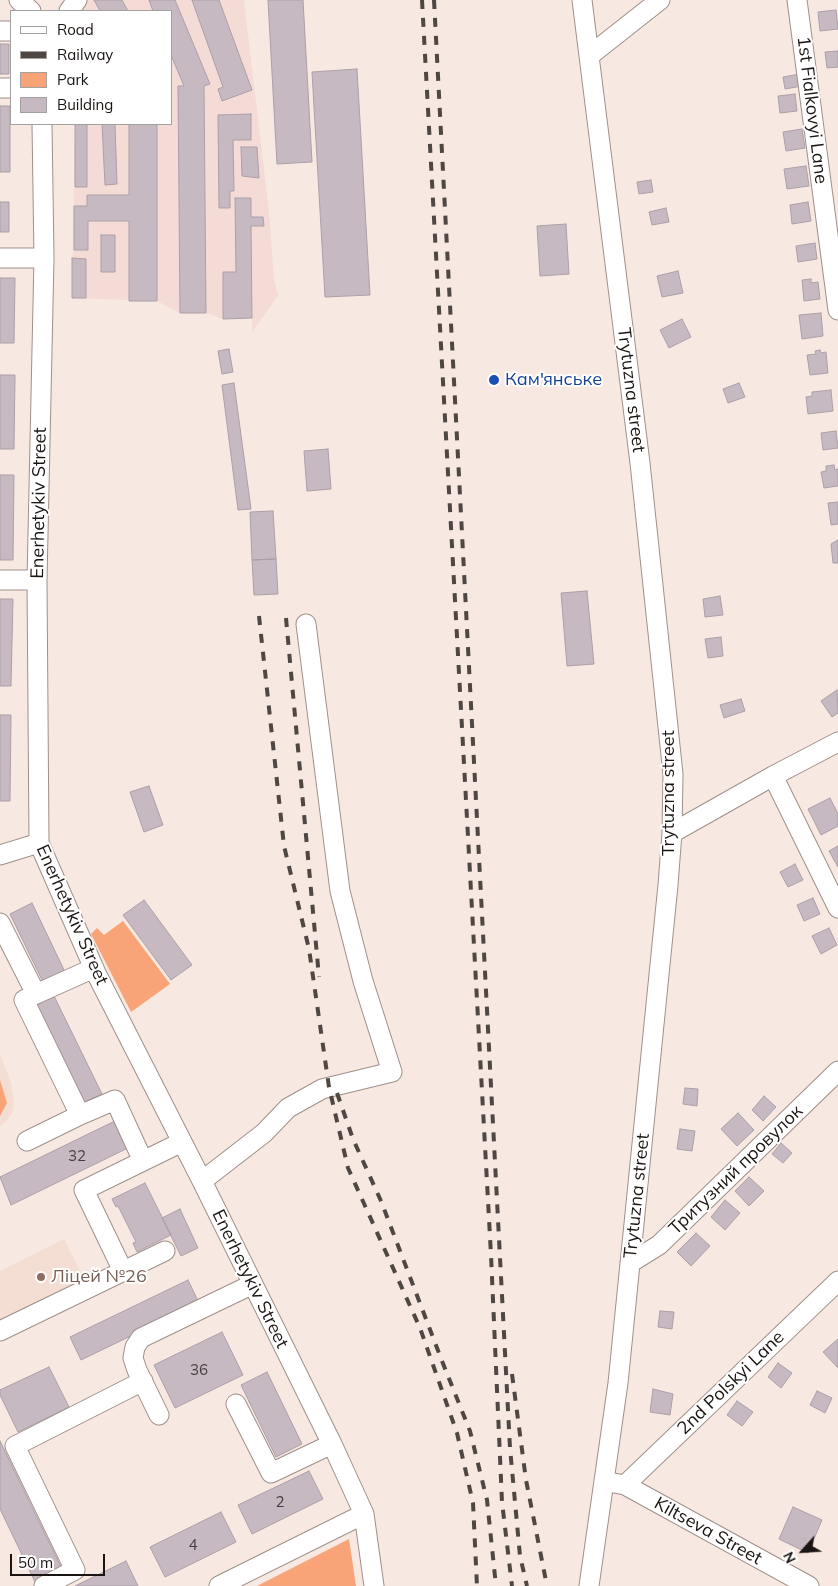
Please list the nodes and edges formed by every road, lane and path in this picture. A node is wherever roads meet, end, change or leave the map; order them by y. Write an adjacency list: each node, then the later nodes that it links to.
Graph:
1 (19, 0): 5 (street)
2 (582, 0): 6 (street, Trytuzna street)
3 (660, 0): 6 (street)
4 (798, 0): 10 (street, 1st Fialkovyi Lane)
5 (30, 10)
6 (589, 56): 17 (street, Trytuzna street)
7 (42, 125): 9 (street, Enerhetykiv Street)
8 (0, 258): 9 (street)
9 (44, 258): 13 (street, Enerhetykiv Street)
10 (836, 284): 11 (street, 1st Fialkovyi Lane)
11 (838, 310)
12 (0, 580): 13 (street)
13 (37, 580): 18 (street, Enerhetykiv Street)
14 (306, 624): 29 (street)
15 (838, 742): 16 (street)
16 (772, 776): 17 (street); 20 (street)
17 (672, 833): 31 (street, Trytuzna street)
18 (38, 843): 19 (street); 22 (street, Enerhetykiv Street)
19 (0, 855)
20 (838, 908)
21 (0, 923): 23 (street)
22 (94, 968): 23 (street); 27 (street, Enerhetykiv Street)
23 (36, 994): 25 (street)
24 (838, 1072): 31 (street, Тритузний провулок)
25 (80, 1115): 26 (street); 28 (street)
26 (27, 1141)
27 (182, 1142): 28 (street); 29 (street, Enerhetykiv Street)
28 (143, 1161): 32 (street)
29 (202, 1181): 34 (street, Enerhetykiv Street)
30 (165, 1251): 32 (street)
31 (630, 1263): 40 (street, Trytuzna street)
32 (123, 1271): 35 (street)
33 (838, 1281): 41 (street, 2nd Polskyi Lane)
34 (252, 1284): 36 (street); 39 (street, Enerhetykiv Street)
35 (0, 1331)
36 (142, 1381): 38 (street); 43 (street)
37 (236, 1404): 39 (street)
38 (159, 1415)
39 (332, 1444): 42 (street, Enerhetykiv Street)
40 (605, 1480): 41 (street, Kiltseva Street); 46 (street, Trytuzna street)
41 (625, 1485): 47 (street, Kiltseva Street)
42 (364, 1514): 44 (street); 45 (street, Enerhetykiv Street)
43 (44, 1586)
44 (219, 1586)
45 (374, 1586)
46 (590, 1586)
47 (809, 1586)

